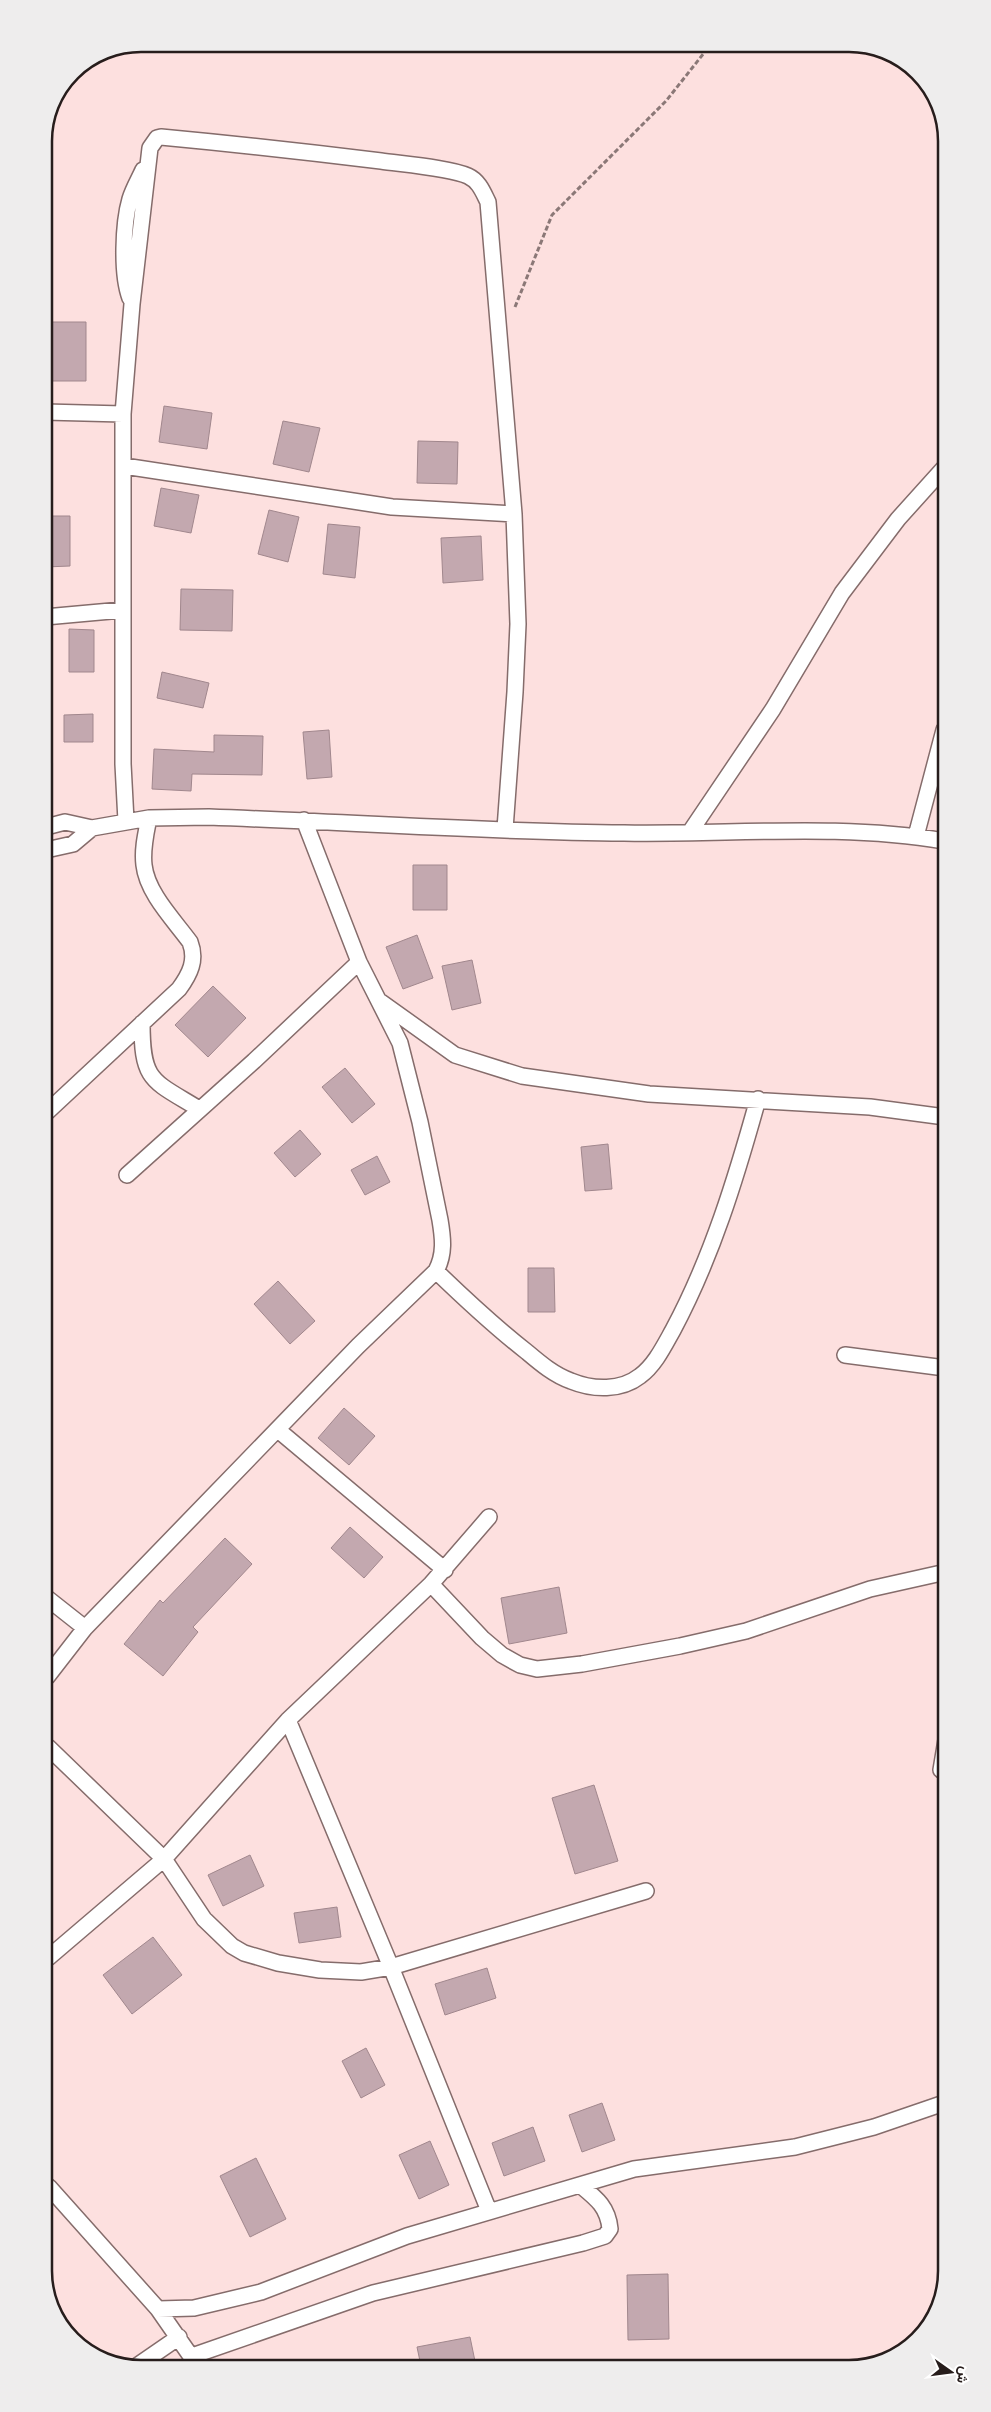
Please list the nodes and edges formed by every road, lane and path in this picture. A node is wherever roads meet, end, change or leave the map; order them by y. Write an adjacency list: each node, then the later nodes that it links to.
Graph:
1 (704, 53): 2 (path)
2 (513, 312)
3 (53, 412): 4 (street)
4 (122, 414): 5 (street); 7 (street)
5 (124, 466): 7 (street); 8 (street)
6 (938, 475): 17 (street)
7 (514, 514): 16 (street)
8 (122, 610): 9 (street); 13 (street)
9 (53, 615)
10 (938, 753): 18 (street)
11 (149, 818): 12 (street); 13 (street); 23 (street)
12 (304, 820): 16 (street); 21 (street)
13 (126, 821): 15 (street)
14 (53, 825): 15 (street)
15 (92, 828): 20 (street)
16 (505, 829): 17 (street)
17 (690, 832): 18 (street)
18 (916, 836): 19 (street)
19 (938, 840)
20 (53, 849)
21 (359, 962): 22 (street); 26 (street)
22 (380, 1001): 24 (street); 29 (street)
23 (142, 1023): 25 (street); 26 (street)
24 (758, 1099): 27 (street); 29 (street)
25 (53, 1107)
26 (199, 1109): 28 (street)
27 (938, 1116)
28 (126, 1175)
29 (436, 1271): 32 (street)
30 (846, 1355): 31 (street)
31 (938, 1367)
32 (278, 1430): 34 (street); 38 (street)
33 (490, 1517): 34 (street)
34 (445, 1570): 36 (street)
35 (938, 1574): 36 (street)
36 (432, 1584): 40 (street)
37 (52, 1602): 38 (street)
38 (85, 1628): 39 (street)
39 (52, 1670)
40 (288, 1720): 42 (street); 45 (street)
41 (52, 1751): 42 (street)
42 (164, 1858): 44 (street); 45 (street)
43 (646, 1891): 45 (street)
44 (52, 1954)
45 (391, 1967): 49 (street)
46 (938, 2105): 47 (street)
47 (580, 2185): 49 (street); 54 (street)
48 (52, 2190): 50 (street)
49 (489, 2211): 50 (street)
50 (158, 2309): 51 (street)
51 (179, 2338): 52 (street); 53 (street)
52 (147, 2359)
53 (194, 2359)
54 (203, 2359)

